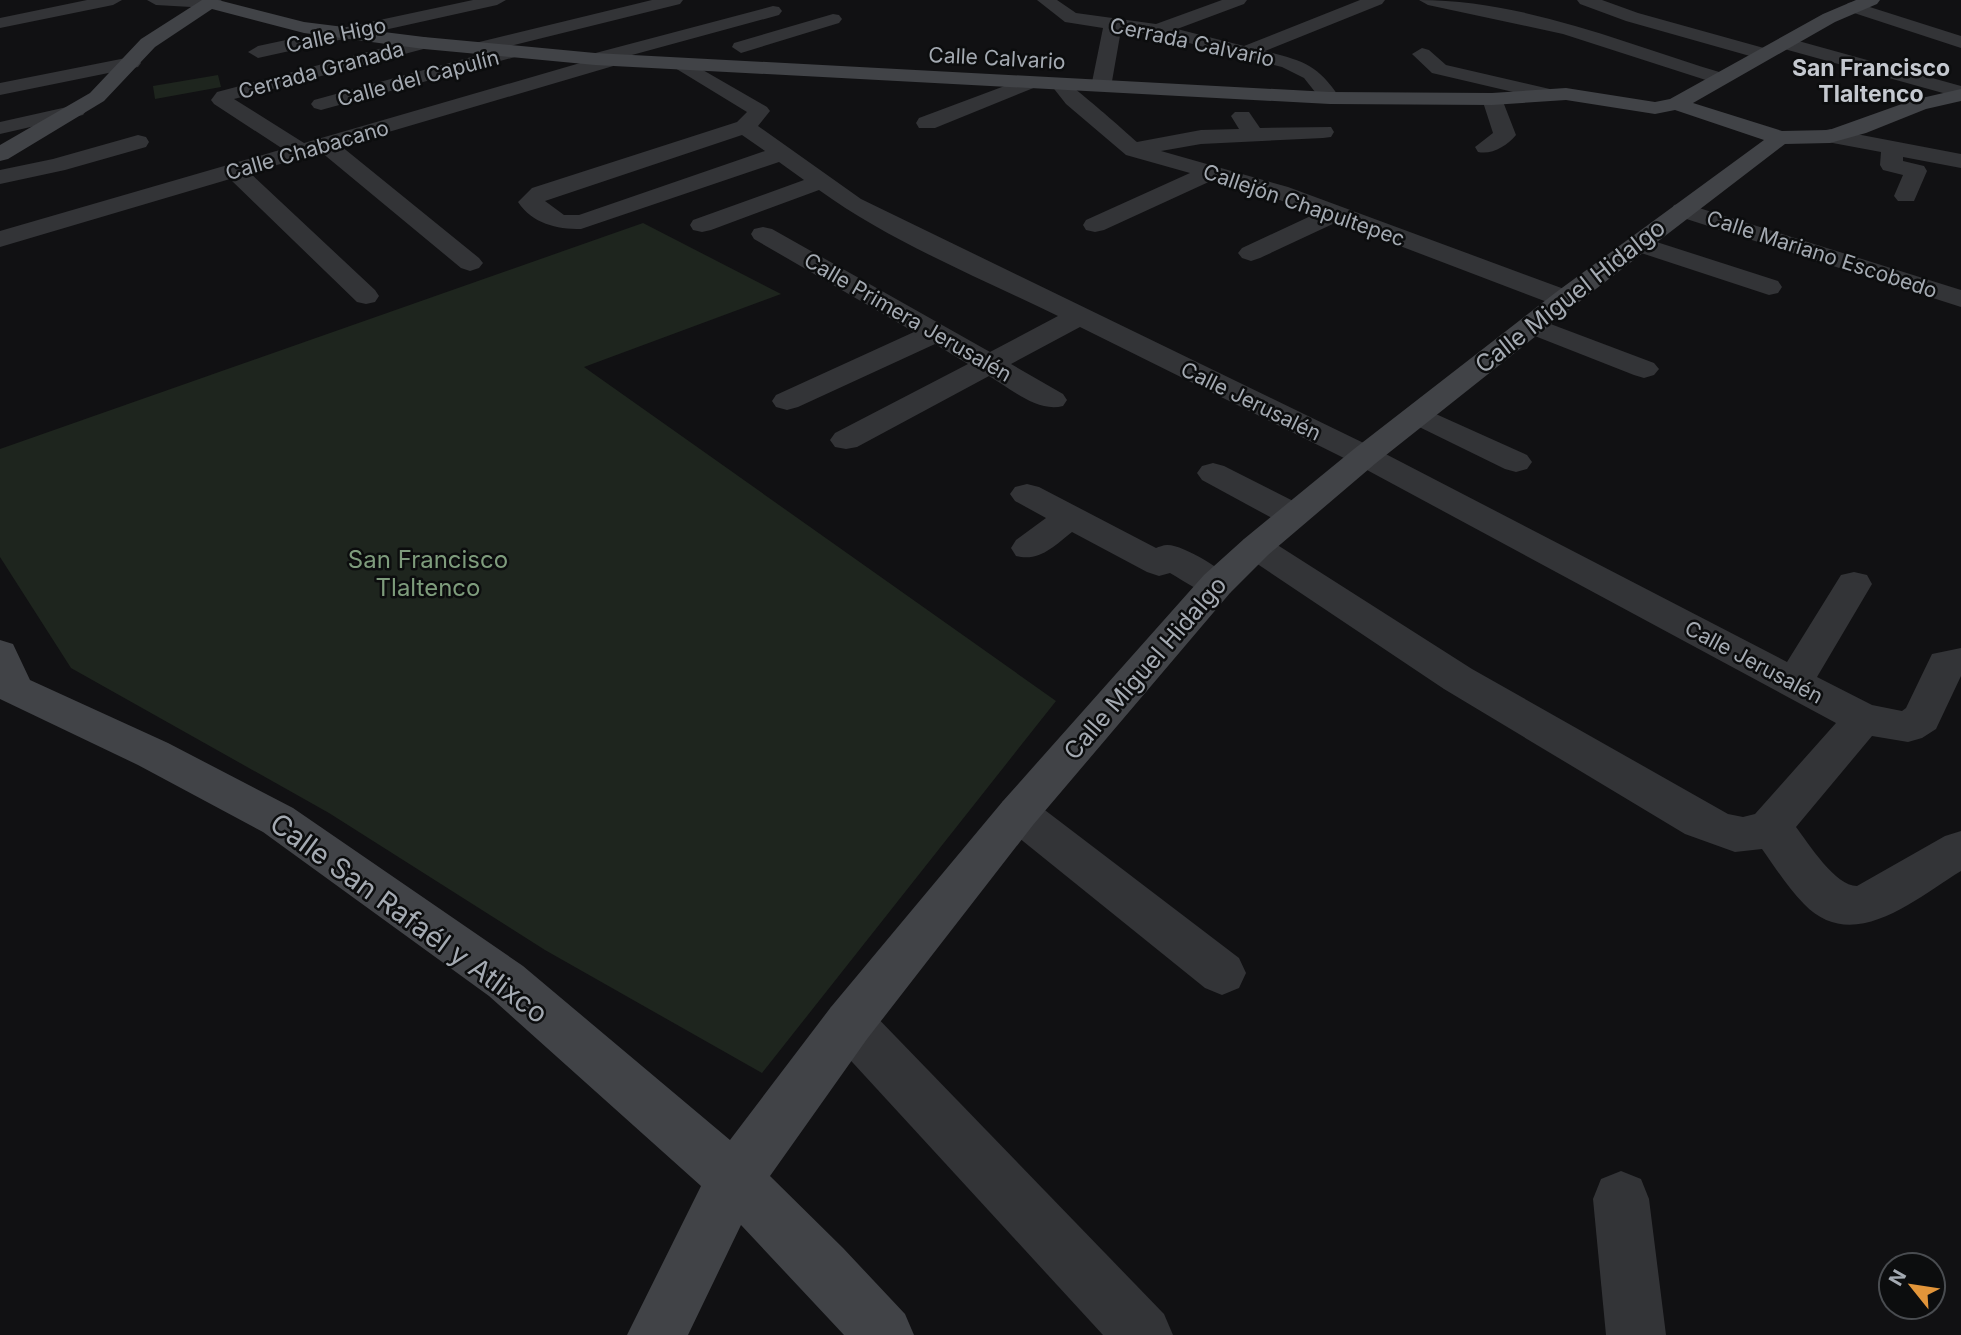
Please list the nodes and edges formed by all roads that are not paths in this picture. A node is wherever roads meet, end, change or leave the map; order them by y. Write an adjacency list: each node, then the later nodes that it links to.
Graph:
1 (113, 0): 16 (street)
2 (156, 0): 10 (street)
3 (496, 0): 19 (street, Calle Higo)
4 (674, 0): 23 (street)
5 (1046, 0): 14 (street, Cerrada Calvario)
6 (1238, 0): 18 (street)
7 (1376, 0): 26 (street)
8 (1428, 0): 32 (street)
9 (1586, 0): 28 (street)
10 (211, 1): 19 (street, Calle Calvario); 30 (street)
11 (1862, 4): 20 (street); 22 (street)
12 (1086, 5): 14 (street)
13 (773, 11): 29 (street, Calle Chabacano)
14 (1065, 15): 17 (street, Cerrada Calvario)
15 (833, 19): 31 (street)
16 (0, 23)
17 (1113, 24): 18 (street, Cerrada Calvario); 35 (street)
18 (1158, 30): 26 (street, Cerrada Calvario)
19 (350, 33): 21 (street, Calle Calvario); 24 (street, Calle Higo)
20 (1961, 42)
21 (424, 43): 23 (street, Calle Calvario); 55 (street, Cerrada Granada)
22 (1784, 43): 28 (street); 37 (street)
23 (478, 48): 25 (street, Calle Calvario)
24 (257, 52)
25 (515, 52): 29 (street, Calle Calvario); 41 (street, Calle del Capulín)
26 (1246, 52): 39 (street, Cerrada Calvario)
27 (1422, 54): 38 (street)
28 (1764, 54): 32 (street)
29 (604, 60): 31 (street, Calle Calvario); 55 (street, Calle Chabacano)
30 (131, 63): 36 (street); 44 (street)
31 (682, 64): 33 (street, Calle Calvario); 47 (street)
32 (1719, 78): 42 (street)
33 (1029, 83): 34 (street, Calle Calvario); 46 (street)
34 (1060, 85): 35 (street, Calle Calvario); 56 (street, Callejón Chapultepec)
35 (1101, 87): 39 (street, Calle Calvario)
36 (0, 89)
37 (1961, 93): 43 (street)
38 (1548, 94): 40 (street, Calle Calvario); 42 (street, Calle Calvario)
39 (1330, 98): 40 (street, Calle Calvario)
40 (1492, 99): 53 (street)
41 (321, 104)
42 (1676, 104): 51 (street, Calle Calvario)
43 (1920, 104): 45 (street); 50 (street)
44 (76, 111): 48 (street); 57 (street)
45 (1961, 114)
46 (927, 123)
47 (745, 127): 58 (street, Calle Jerusalén); 58 (street)
48 (0, 128)
49 (1323, 132): 56 (street)
50 (1830, 136): 51 (street); 54 (street)
51 (1780, 138): 68 (street, Calle Miguel Hidalgo)
52 (138, 142): 64 (street)
53 (1486, 147)
54 (1892, 147): 59 (street); 67 (street)
55 (313, 148): 62 (street, Calle Chabacano); 77 (street)
56 (1134, 150): 63 (street, Callejón Chapultepec)
57 (0, 153)
58 (782, 153): 66 (street, Calle Jerusalén)
59 (1961, 161)
60 (191, 162): 65 (street)
61 (127, 165): 69 (street)
62 (235, 171): 65 (street, Calle Chabacano); 79 (street)
63 (1212, 172): 70 (street, Callejón Chapultepec); 72 (street)
64 (0, 177)
65 (211, 178): 69 (street, Calle Chabacano)
66 (822, 181): 71 (street); 82 (street, Calle Jerusalén)
67 (1906, 196)
68 (1683, 210): 75 (street, Calle Miguel Hidalgo); 81 (street, Calle Mariano Escobedo)
69 (125, 213): 74 (street, Calle Chabacano)
70 (1336, 213): 76 (street); 80 (street, Callejón Chapultepec)
71 (702, 225)
72 (1095, 225)
73 (763, 234): 84 (street, Calle Primera Jerusalén)
74 (0, 239)
75 (1638, 244): 78 (street); 80 (street, Calle Miguel Hidalgo)
76 (1251, 253)
77 (470, 263)
78 (1769, 286)
79 (366, 296)
80 (1565, 299): 83 (street, Calle Miguel Hidalgo)
81 (1961, 299)
82 (1079, 317): 85 (street); 91 (street, Calle Jerusalén)
83 (1531, 325): 86 (street); 89 (street, Calle Miguel Hidalgo)
84 (936, 333): 85 (street, Calle Primera Jerusalén); 88 (street)
85 (990, 364): 87 (street, Calle Primera Jerusalén); 90 (street)
86 (1644, 369)
87 (1052, 400)
88 (787, 401)
89 (1418, 415): 91 (street, Calle Miguel Hidalgo); 92 (street)
90 (846, 440)
91 (1365, 456): 95 (street, Calle Miguel Hidalgo); 103 (street, Calle Jerusalén)
92 (1516, 462)
93 (1213, 474): 95 (street)
94 (1027, 494): 96 (street)
95 (1293, 514): 97 (street, Calle Miguel Hidalgo)
96 (1070, 517): 98 (street); 99 (street)
97 (1256, 547): 99 (street, Calle Miguel Hidalgo); 107 (street)
98 (1027, 548)
99 (1217, 584): 106 (street, Calle Miguel Hidalgo)
100 (1854, 584): 103 (street)
101 (0, 654): 104 (street)
102 (1961, 662): 105 (street, Calle Jerusalén)
103 (1794, 683): 105 (street, Calle Jerusalén)
104 (21, 695): 111 (street, Calle San Rafaél y Atlixco)
105 (1863, 719): 107 (street)
106 (1018, 813): 109 (street); 110 (street, Calle Miguel Hidalgo)
107 (1770, 827): 108 (street)
108 (1961, 849)
109 (1222, 973)
110 (849, 1023): 111 (street, Calle Miguel Hidalgo); 115 (street)
111 (734, 1179): 113 (street, Calle Miguel Hidalgo); 114 (street, Calle San Rafaél y Atlixco)
112 (1621, 1199): 116 (street)
113 (657, 1335)
114 (884, 1335)
115 (1143, 1335)
116 (1636, 1335)

